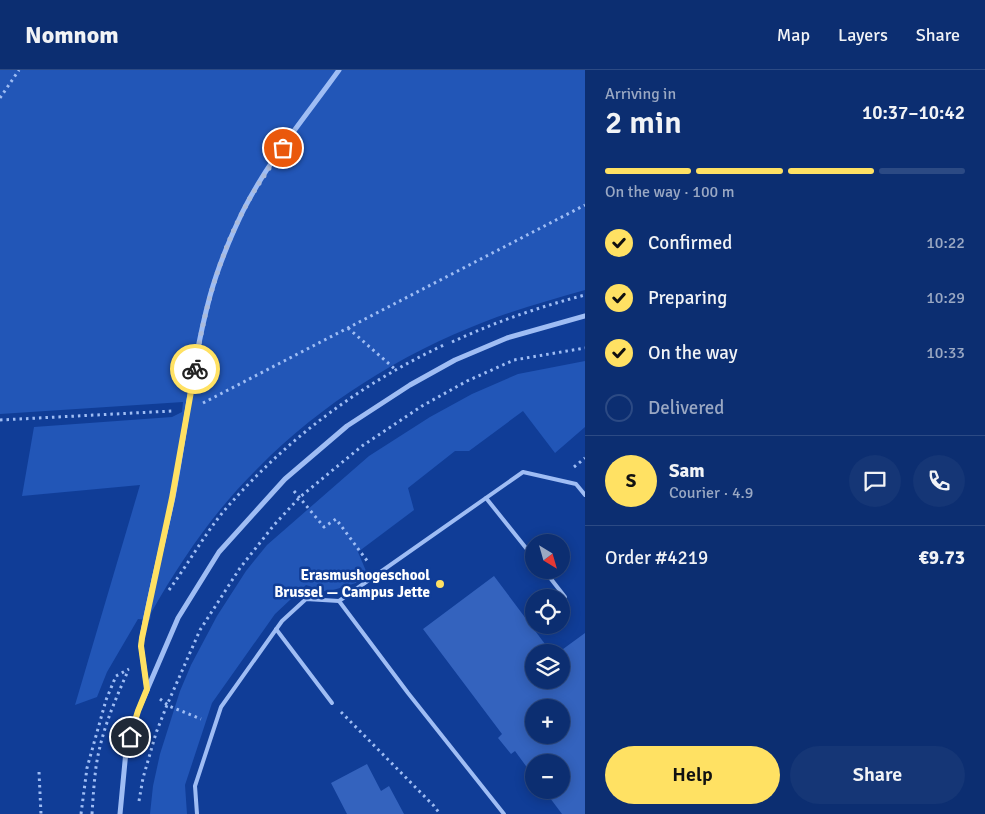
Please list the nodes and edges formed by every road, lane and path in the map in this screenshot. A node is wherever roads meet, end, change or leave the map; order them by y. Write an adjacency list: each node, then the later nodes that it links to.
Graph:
1 (19, 70): 3 (path)
2 (339, 70): 9 (street)
3 (0, 98)
4 (585, 205): 6 (path)
5 (585, 316): 8 (street)
6 (348, 328): 8 (path); 9 (path)
7 (585, 348): 13 (path)
8 (410, 385): 11 (street)
9 (188, 410): 10 (path); 21 (street)
10 (0, 420)
11 (285, 479): 13 (path); 22 (street)
12 (585, 495): 14 (lane)
13 (300, 497): 16 (path); 24 (path)
14 (486, 498): 15 (lane); 16 (lane)
15 (525, 547)
16 (378, 574): 19 (lane)
17 (551, 579): 18 (lane)
18 (559, 589)
19 (339, 601): 20 (lane); 33 (lane)
20 (276, 630): 23 (lane); 25 (lane)
21 (144, 668): 22 (street); 29 (path)
22 (147, 689): 24 (path); 30 (street)
23 (332, 703): 32 (path)
24 (166, 704): 25 (path); 27 (path)
25 (215, 725): 31 (lane)
26 (39, 772): 28 (path)
27 (139, 805)
28 (41, 814)
29 (81, 814)
30 (120, 814)
31 (197, 814)
32 (440, 814)
33 (504, 814)

